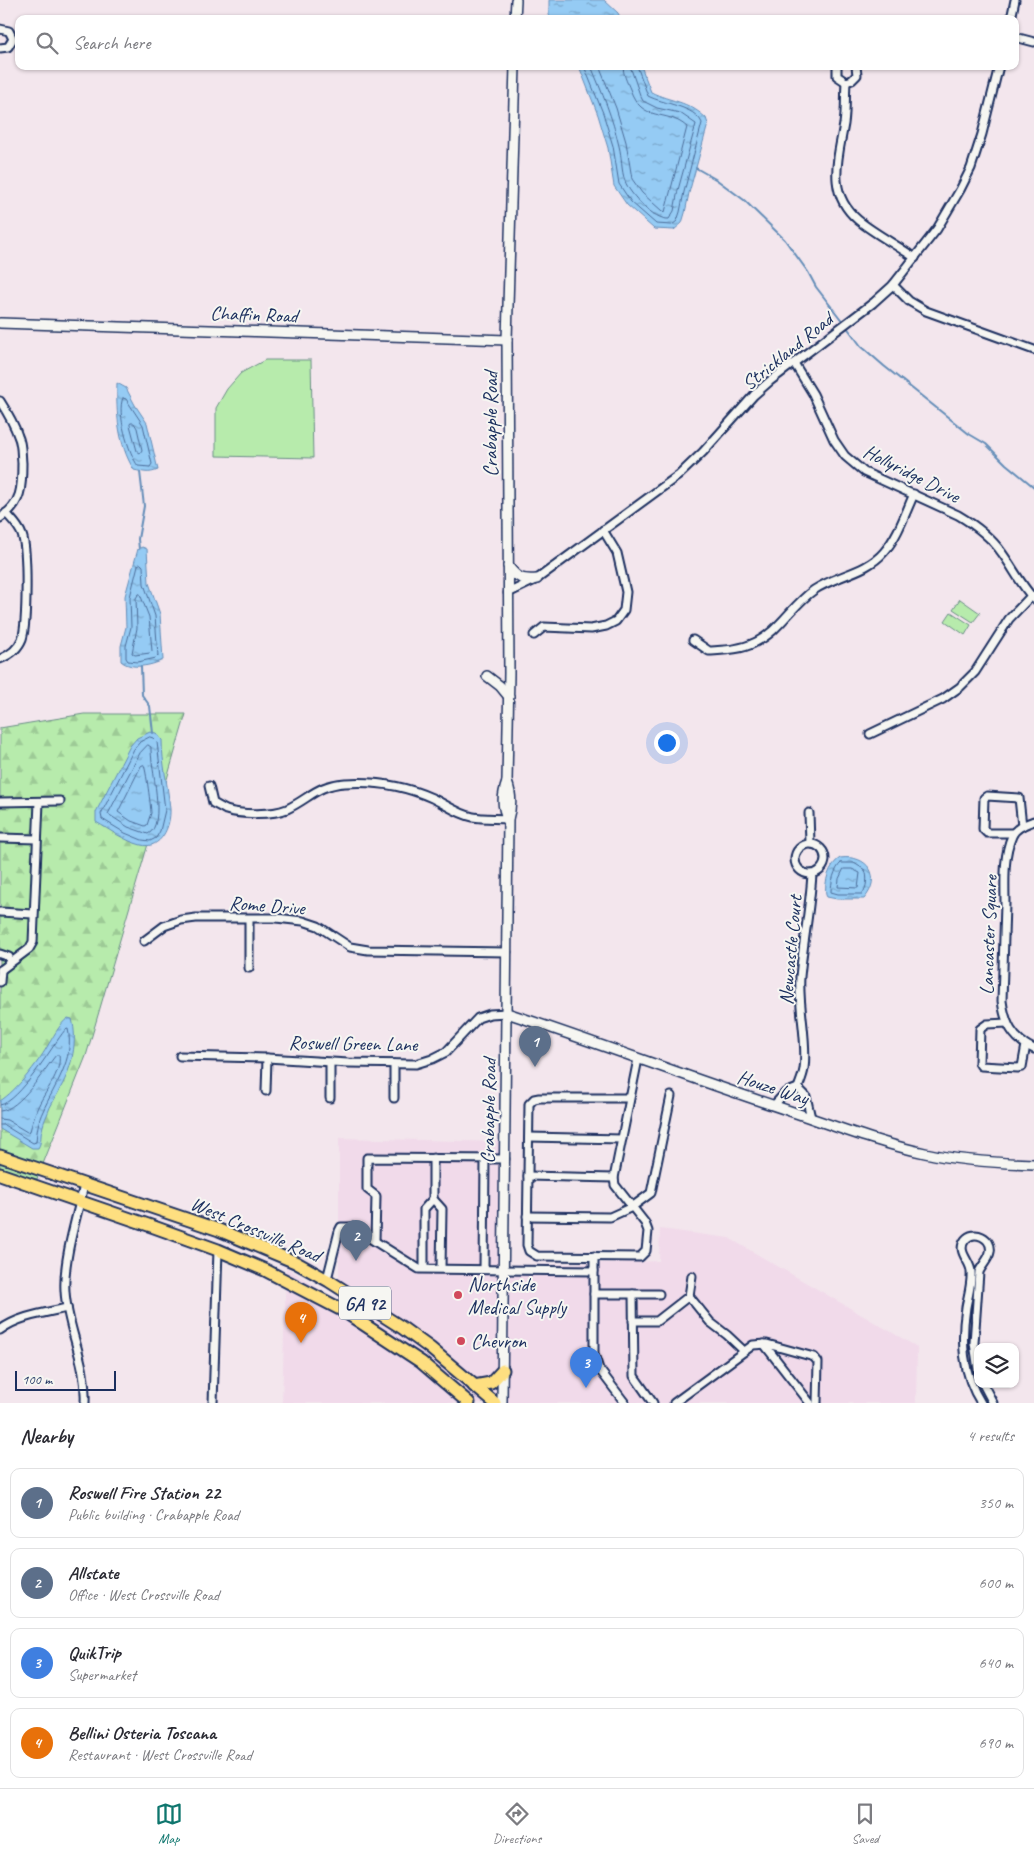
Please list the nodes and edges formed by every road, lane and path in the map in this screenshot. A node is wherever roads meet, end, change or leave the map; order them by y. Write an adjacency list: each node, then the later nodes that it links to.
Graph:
1 (516, 0): 3 (street)
2 (1015, 0): 4 (street)
3 (515, 15)
4 (1011, 15)
5 (0, 29): 8 (street)
6 (1019, 38): 7 (street)
7 (1034, 42)
8 (0, 48)
9 (515, 70): 18 (street, Crabapple Road)
10 (837, 70): 13 (street)
11 (856, 70): 13 (street)
12 (998, 70): 14 (street, Strickland Road)
13 (846, 82): 14 (street)
14 (915, 258): 15 (street, Strickland Road)
15 (893, 285): 19 (street); 21 (street, Strickland Road)
16 (0, 323): 17 (street, Chaffin Road)
17 (489, 339): 18 (street, Chaffin Road); 20 (street)
18 (507, 340): 20 (street, Crabapple Road)
19 (1034, 350)
20 (507, 358): 26 (street, Crabapple Road)
21 (794, 363): 23 (street, Hollyridge Drive); 25 (street, Strickland Road)
22 (0, 401): 24 (street)
23 (914, 494): 29 (street, Hollyridge Drive); 31 (street)
24 (3, 516): 32 (street)
25 (603, 530): 27 (street, Strickland Road); 30 (street)
26 (508, 566): 27 (street); 28 (street, Crabapple Road)
27 (537, 579): 28 (street, Strickland Road)
28 (508, 594): 34 (street, Crabapple Road)
29 (1032, 597): 35 (street)
30 (534, 636)
31 (693, 640)
32 (0, 659)
33 (487, 676): 34 (street)
34 (509, 697): 41 (street, Crabapple Road)
35 (870, 734)
36 (209, 786): 41 (street)
37 (60, 801): 39 (street)
38 (0, 802): 39 (street)
39 (39, 802): 46 (street)
40 (809, 813): 47 (street)
41 (508, 819): 53 (street, Crabapple Road)
42 (1034, 821): 43 (street)
43 (1022, 826): 44 (street); 44 (street)
44 (1013, 833): 60 (street, Lancaster Square)
45 (0, 838): 46 (street)
46 (37, 839): 50 (street)
47 (810, 843): 48 (street, Newcastle Court); 48 (street, Newcastle Court)
48 (812, 874): 68 (street, Newcastle Court)
49 (0, 912): 50 (street)
50 (34, 914): 55 (street)
51 (249, 919): 52 (street, Rome Drive); 53 (street, Rome Drive); 56 (street)
52 (144, 941)
53 (507, 952): 59 (street, Crabapple Road)
54 (0, 954): 55 (street)
55 (8, 964): 57 (street)
56 (249, 968)
57 (0, 970): 58 (street)
58 (0, 982)
59 (507, 1013): 65 (street, Houze Way); 67 (street, Roswell Green Lane); 81 (street, Crabapple Road)
60 (1007, 1023): 61 (street, Lancaster Square); 61 (street)
61 (1026, 1045): 62 (street, Lancaster Square)
62 (1034, 1049)
63 (180, 1056): 64 (street, Roswell Green Lane)
64 (266, 1058): 66 (street, Roswell Green Lane); 69 (street)
65 (638, 1058): 73 (street); 74 (street, Houze Way)
66 (330, 1062): 67 (street, Roswell Green Lane); 71 (street)
67 (394, 1064): 72 (street)
68 (798, 1088): 74 (street); 75 (street)
69 (266, 1091)
70 (671, 1096): 89 (street)
71 (330, 1098)
72 (394, 1098)
73 (630, 1098): 76 (street); 77 (street)
74 (774, 1105): 75 (street, Houze Way)
75 (811, 1118): 82 (street, Houze Way)
76 (529, 1136): 77 (street); 84 (street)
77 (622, 1139): 85 (street)
78 (0, 1156): 86 (main road, West Crossville Road / GA 92)
79 (433, 1158): 80 (street); 87 (street); 91 (street)
80 (485, 1159): 81 (street); 96 (street)
81 (505, 1159): 97 (street, Crabapple Road)
82 (1034, 1164)
83 (0, 1174): 88 (main road, West Crossville Road / GA 92)
84 (528, 1176): 85 (street); 90 (street)
85 (614, 1178): 89 (street)
86 (84, 1185): 88 (street); 102 (main road, West Crossville Road / GA 92)
87 (433, 1199): 94 (street); 95 (street)
88 (80, 1202): 92 (main road, West Crossville Road / GA 92); 107 (street)
89 (632, 1207): 90 (street); 93 (street)
90 (527, 1216): 93 (street)
91 (375, 1241): 94 (street); 102 (street)
92 (218, 1250): 118 (street); 119 (main road, West Crossville Road / GA 92)
93 (594, 1256): 98 (street)
94 (424, 1267): 95 (street)
95 (441, 1268): 96 (street)
96 (484, 1270): 97 (street)
97 (504, 1270): 98 (street); 114 (street, Crabapple Road)
98 (594, 1271): 103 (street)
99 (971, 1272): 100 (street); 100 (street); 110 (street)
100 (979, 1272): 111 (street)
101 (692, 1276): 106 (street)
102 (327, 1279): 115 (main road, West Crossville Road / GA 92)
103 (594, 1294): 104 (street); 122 (street)
104 (633, 1294): 105 (street); 108 (street)
105 (659, 1294)
106 (689, 1296): 108 (street); 113 (street)
107 (67, 1308): 109 (street); 117 (street)
108 (633, 1321): 123 (street)
109 (0, 1330)
110 (963, 1343): 111 (street); 127 (street)
111 (974, 1343)
112 (764, 1344): 113 (street); 125 (street); 126 (street)
113 (744, 1351): 124 (street)
114 (502, 1370): 115 (main road); 121 (street, Crabapple Road)
115 (474, 1386): 120 (main road, West Crossville Road / GA 92)
116 (984, 1388): 128 (street)
117 (85, 1403)
118 (213, 1403)
119 (469, 1403)
120 (495, 1403)
121 (502, 1403)
122 (625, 1403)
123 (653, 1403)
124 (674, 1403)
125 (810, 1403)
126 (817, 1403)
127 (981, 1403)
128 (993, 1403)

